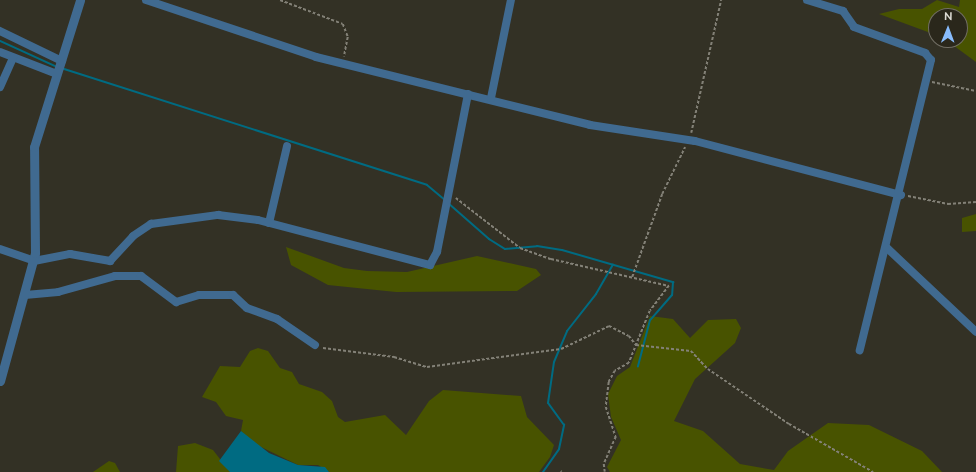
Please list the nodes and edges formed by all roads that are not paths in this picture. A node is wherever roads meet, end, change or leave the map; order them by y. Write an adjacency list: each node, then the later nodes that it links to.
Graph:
1 (80, 0): 8 (street)
2 (146, 0): 11 (street)
3 (511, 0): 12 (street)
4 (807, 0): 14 (street)
5 (0, 31): 8 (street)
6 (0, 52): 7 (street)
7 (13, 58): 9 (street); 10 (street)
8 (62, 61): 9 (street)
9 (57, 74): 18 (street)
10 (0, 87)
11 (468, 94): 12 (street); 15 (street)
12 (491, 98): 14 (street)
13 (287, 146): 15 (street)
14 (901, 195): 16 (street)
15 (269, 224): 18 (street)
16 (887, 248): 20 (street); 22 (street)
17 (0, 249): 18 (street)
18 (34, 261): 19 (street)
19 (25, 295): 21 (street); 23 (street)
20 (976, 332)
21 (315, 345)
22 (860, 350)
23 (0, 381)

